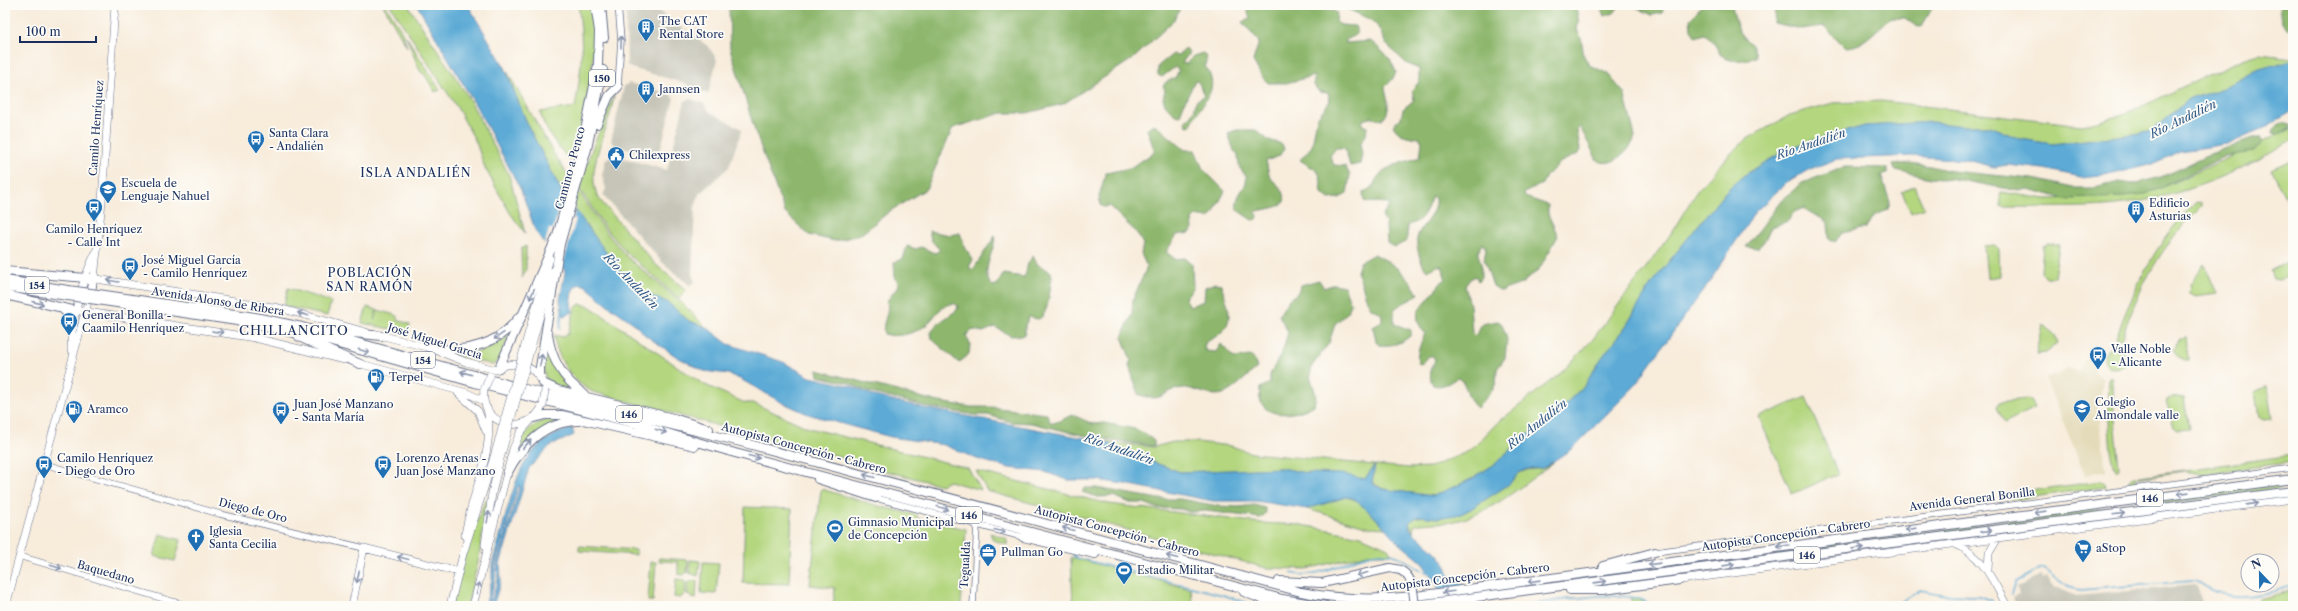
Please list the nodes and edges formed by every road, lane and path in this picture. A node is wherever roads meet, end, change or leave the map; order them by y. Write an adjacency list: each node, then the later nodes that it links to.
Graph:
1 (115, 5): 10 (main road, Camilo Henríquez)
2 (595, 5): 7 (highway, Camino a Penco / 150)
3 (601, 5): 6 (highway, Camino a Penco / 150)
4 (618, 5): 5 (street, one-way to 4)
5 (618, 87): 6 (highway)
6 (587, 149): 7 (highway, Camino a Penco / 150)
7 (580, 165): 11 (highway, Camino a Penco / 150); 11 (highway, Camino a Penco / 150)
8 (5, 271): 10 (highway)
9 (5, 280): 13 (highway, Avenida Alonso de Ribera / 154)
10 (91, 281): 18 (main road, Camilo Henríquez); 18 (main road, Camilo Henríquez); 24 (main road, José Miguel García, one-way to 10)
11 (545, 285): 17 (highway, one-way to 17); 23 (highway); 39 (main road, bridge)
12 (5, 288): 13 (highway, Avenida Alonso de Ribera / 154)
13 (68, 293): 15 (highway, Avenida Alonso de Ribera / 154, bridge)
14 (5, 295): 16 (highway, one-way to 16)
15 (98, 297): 21 (highway, Avenida Alonso de Ribera / 154); 22 (highway, Avenida Alonso de Ribera / 154)
16 (59, 307): 18 (highway); 20 (highway)
17 (525, 308): 25 (highway, one-way to 25); 27 (highway)
18 (80, 309): 19 (main road); 20 (main road, Camilo Henríquez)
19 (100, 314): 20 (main road); 26 (main road, one-way to 26)
20 (77, 326): 40 (main road, Camilo Henríquez)
21 (302, 327): 24 (highway); 30 (highway, Avenida Alonso de Ribera / 154, one-way to 21)
22 (274, 328): 26 (highway); 30 (highway, Avenida Alonso de Ribera / 154, one-way to 30)
23 (547, 329): 28 (highway, one-way to 23); 31 (highway)
24 (381, 336): 25 (main road, José Miguel García)
25 (430, 348): 27 (main road, José Miguel García)
26 (360, 364): 29 (main road)
27 (495, 371): 28 (main road); 32 (main road, bridge)
28 (542, 384): 31 (highway); 34 (main road, bridge)
29 (447, 387): 32 (main road); 36 (main road)
30 (516, 390): 37 (highway, Autopista Concepción - Cabrero / 146); 38 (highway, Autopista Concepción - Cabrero / 146, one-way to 38)
31 (588, 397): 37 (highway)
32 (484, 401): 33 (main road)
33 (487, 408): 34 (main road); 36 (main road)
34 (533, 419): 35 (highway); 43 (main road)
35 (592, 422): 38 (highway); 43 (highway, one-way to 35)
36 (488, 439): 54 (main road)
37 (741, 442): 61 (highway, Autopista Concepción - Cabrero / 146, one-way to 37)
38 (735, 453): 42 (highway, Autopista Concepción - Cabrero / 146, one-way to 42)
39 (497, 458): 54 (main road); 57 (main road, one-way to 39)
40 (44, 464): 52 (street, Diego de Oro); 55 (main road, Camilo Henríquez)
41 (2293, 468): 53 (street, Avenida General Bonilla)
42 (799, 469): 46 (highway); 56 (highway, Autopista Concepción - Cabrero / 146, one-way to 56)
43 (507, 474): 57 (main road)
44 (2293, 479): 60 (highway, Autopista Concepción - Cabrero / 146, one-way to 60)
45 (2293, 491): 64 (highway, Autopista Concepción - Cabrero / 146, one-way to 45)
46 (876, 498): 48 (street)
47 (2293, 499): 50 (main road, one-way to 47)
48 (977, 525): 49 (street, one-way to 49); 70 (street, Tegualda)
49 (1023, 537): 56 (highway)
50 (1998, 538): 51 (main road); 59 (main road)
51 (1953, 543): 59 (main road); 62 (main road)
52 (364, 548): 58 (main road, Diego de Oro, one-way to 52); 67 (main road, one-way to 67)
53 (1655, 552): 60 (highway)
54 (463, 554): 58 (main road)
55 (19, 556): 65 (main road, Camilo Henríquez); 66 (street, Baquedano, one-way to 66)
56 (1149, 563): 63 (highway, Autopista Concepción - Cabrero / 146)
57 (482, 569): 69 (main road, one-way to 57)
58 (459, 572): 68 (main road)
59 (1990, 574): 75 (main road)
60 (1572, 575): 61 (highway, Autopista Concepción - Cabrero / 146, one-way to 61)
61 (1250, 578): 74 (highway, one-way to 61, bridge)
62 (1680, 580): 64 (highway)
63 (1223, 582): 71 (highway); 72 (highway, Autopista Concepción - Cabrero / 146)
64 (1533, 591): 73 (highway, Autopista Concepción - Cabrero / 146)
65 (6, 606)
66 (188, 606)
67 (352, 606)
68 (450, 606)
69 (473, 606)
70 (973, 606)
71 (1278, 606)
72 (1326, 606)
73 (1407, 606)
74 (1415, 606)
75 (2007, 606)

